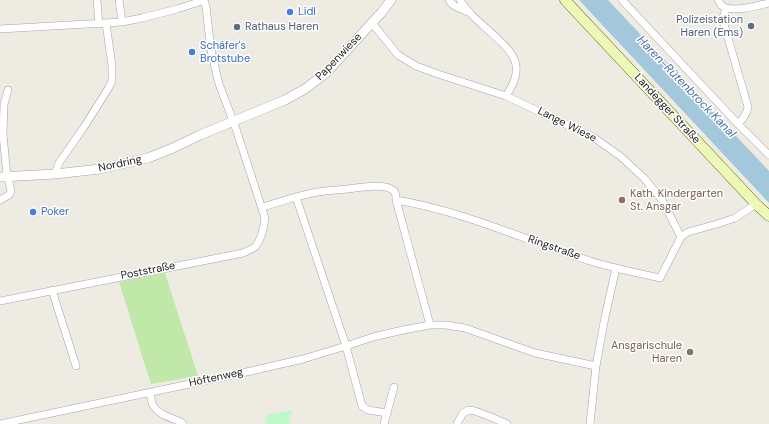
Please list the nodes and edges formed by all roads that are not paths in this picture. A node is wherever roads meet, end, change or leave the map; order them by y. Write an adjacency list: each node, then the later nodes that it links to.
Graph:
1 (97, 0): 15 (street)
2 (119, 0): 13 (street)
3 (203, 0): 13 (street); 19 (street)
4 (391, 0): 14 (street, Papenwiese)
5 (449, 0): 12 (street)
6 (460, 0): 12 (street)
7 (565, 0): 27 (main road, Landegger Straße)
8 (622, 0): 20 (street)
9 (718, 0): 11 (street)
10 (769, 3): 11 (street)
11 (726, 8): 20 (street)
12 (470, 13): 18 (street)
13 (122, 22): 15 (street)
14 (372, 23): 18 (street, Lange Wiese); 19 (street, Papenwiese)
15 (103, 24): 16 (street); 22 (street)
16 (0, 29)
17 (8, 90): 23 (street)
18 (506, 96): 30 (street, Lange Wiese)
19 (233, 121): 22 (street, Nordring); 28 (street)
20 (738, 124): 21 (street)
21 (769, 155)
22 (55, 174): 23 (street, Nordring)
23 (3, 176): 25 (street)
24 (296, 197): 26 (street); 28 (street); 35 (street)
25 (0, 200)
26 (396, 200): 31 (street, Ringstraße); 34 (street)
27 (756, 204): 29 (main road, Landegger Straße); 30 (street)
28 (262, 208): 32 (street, Poststraße)
29 (769, 216)
30 (681, 237): 31 (street, Ringstraße)
31 (616, 268): 37 (street)
32 (52, 290): 33 (street, Poststraße); 36 (street)
33 (0, 301)
34 (430, 325): 35 (street, Höftenweg); 37 (street)
35 (346, 346): 39 (street, Höftenweg); 40 (street)
36 (76, 366)
37 (596, 366): 46 (street)
38 (394, 387): 40 (street)
39 (150, 392): 41 (street, Höftenweg); 42 (street)
40 (387, 413): 43 (street)
41 (0, 424)
42 (183, 424)
43 (384, 424)
44 (457, 424): 45 (street)
45 (507, 424)
46 (590, 424)

